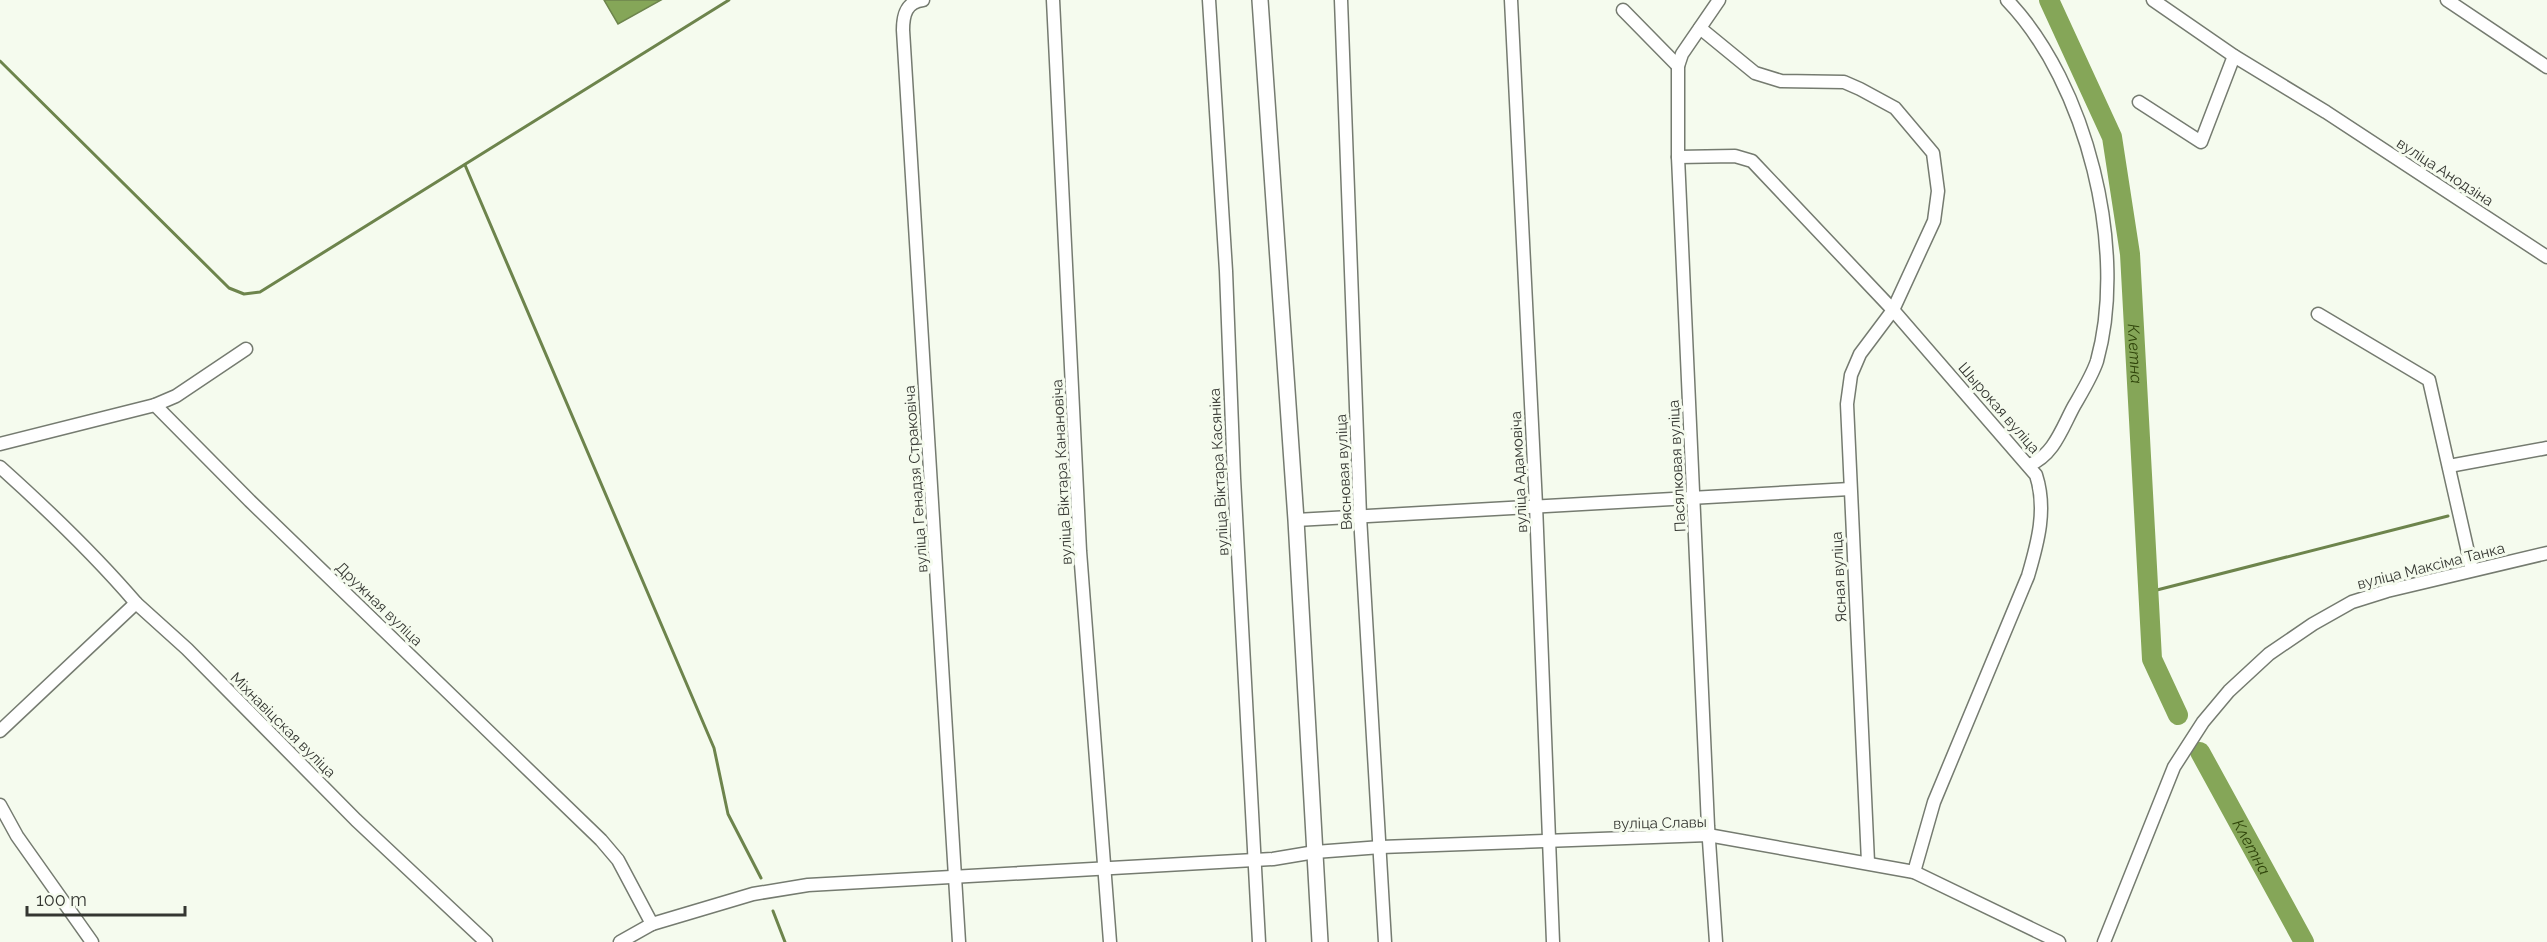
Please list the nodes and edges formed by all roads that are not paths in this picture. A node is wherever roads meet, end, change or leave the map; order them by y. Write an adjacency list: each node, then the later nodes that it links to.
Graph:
1 (923, 0): 46 (street, вуліца Генадзя Страковіча)
2 (1053, 0): 44 (street, вуліца Віктара Канановіча)
3 (1209, 0): 42 (street, вуліца Віктара Касяніка)
4 (1260, 0): 32 (street)
5 (1341, 0): 31 (street, Вясновая вуліца)
6 (1511, 0): 30 (street, вуліца Адамовіча)
7 (1719, 0): 12 (street, Пасялковая вуліца)
8 (2007, 0): 25 (street)
9 (2153, 0): 13 (street)
10 (2447, 0): 15 (street)
11 (1623, 10): 14 (street)
12 (1700, 28): 14 (street, Пасялковая вуліца); 19 (street)
13 (2234, 56): 16 (street); 18 (street, вуліца Анодзіна)
14 (1678, 66): 17 (street, Пасялковая вуліца)
15 (2547, 66)
16 (2139, 102)
17 (1678, 157): 19 (street, Шырокая вуліца); 29 (street, Пасялковая вуліца)
18 (2547, 257)
19 (1894, 307): 25 (street, Шырокая вуліца); 28 (street, Ясная вуліца)
20 (2318, 314): 26 (street)
21 (246, 350): 22 (street)
22 (155, 405): 23 (street); 47 (street, Дружная вуліца)
23 (0, 444)
24 (2547, 448): 26 (street)
25 (2029, 465): 45 (street, Шырокая вуліца)
26 (2449, 466): 34 (street)
27 (0, 467): 35 (street)
28 (1850, 489): 29 (street); 43 (street, Ясная вуліца)
29 (1693, 496): 30 (street); 38 (street, Пасялковая вуліца)
30 (1536, 505): 31 (street); 39 (street, вуліца Адамовіча)
31 (1360, 516): 32 (street); 40 (street, Вясновая вуліца)
32 (1296, 520): 41 (street)
33 (2547, 553): 34 (street, вуліца Максіма Танка)
34 (2472, 570): 59 (street, вуліца Максіма Танка)
35 (136, 603): 36 (street); 49 (street, Міхнавіцская вуліца)
36 (0, 731)
37 (0, 805): 48 (street)
38 (1708, 835): 39 (street, вуліца Славы); 43 (street, вуліца Славы); 57 (street, Пасялковая вуліца)
39 (1550, 841): 40 (street, вуліца Славы); 56 (street, вуліца Адамовіча)
40 (1381, 847): 41 (street, вуліца Славы); 55 (street, Вясновая вуліца)
41 (1315, 852): 42 (street, вуліца Славы); 54 (street)
42 (1254, 861): 44 (street, вуліца Славы); 53 (street, вуліца Віктара Касяніка)
43 (1868, 862): 45 (street, вуліца Славы)
44 (1106, 869): 46 (street, вуліца Славы); 52 (street, вуліца Віктара Канановіча)
45 (1914, 872): 58 (street, вуліца Славы)
46 (956, 876): 47 (street, вуліца Славы); 51 (street, вуліца Генадзя Страковіча)
47 (652, 924): 50 (street)
48 (92, 942)
49 (486, 942)
50 (620, 942)
51 (959, 942)
52 (1110, 942)
53 (1259, 942)
54 (1320, 942)
55 (1385, 942)
56 (1553, 942)
57 (1716, 942)
58 (2059, 942)
59 (2104, 942)

